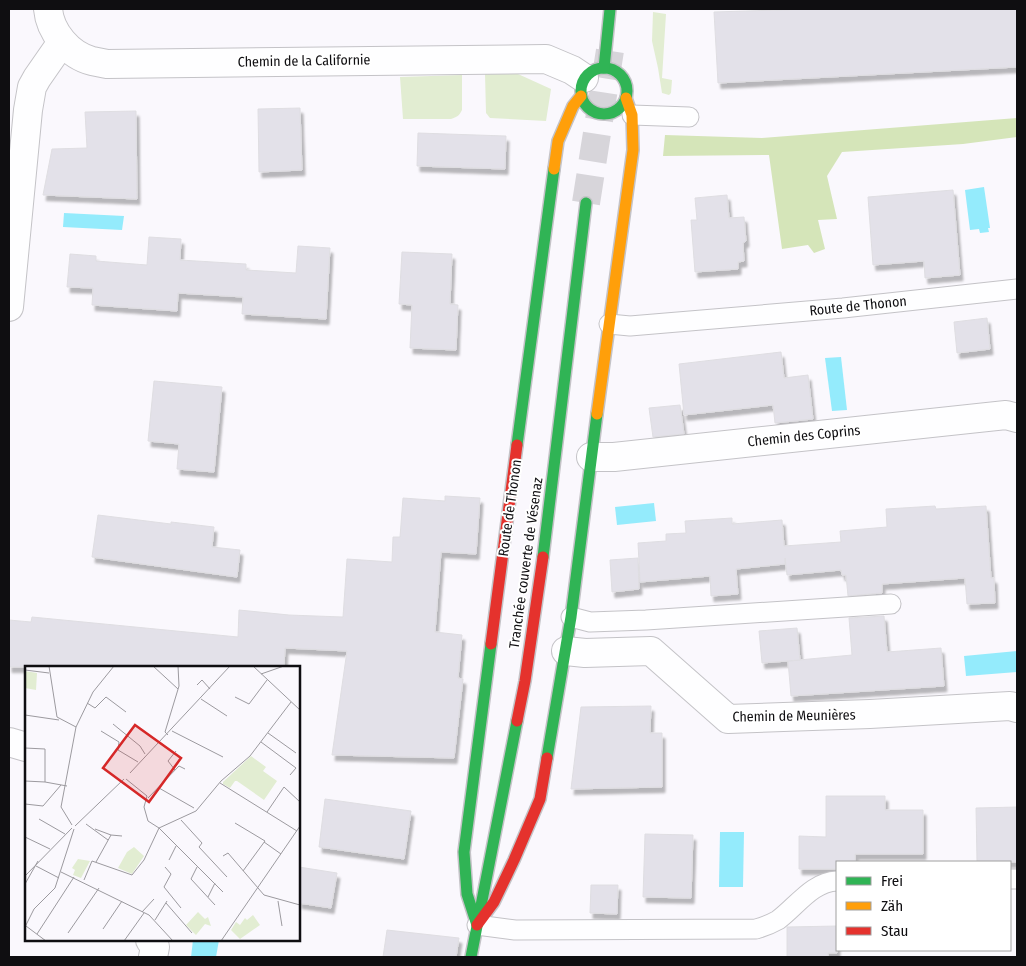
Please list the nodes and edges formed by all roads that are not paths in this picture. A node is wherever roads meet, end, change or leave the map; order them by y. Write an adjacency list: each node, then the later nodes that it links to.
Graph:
1 (48, 9): 3 (street, Chemin de la Californie)
2 (610, 9): 4 (street, Route de Thonon)
3 (62, 42): 4 (street, Chemin de la Californie); 9 (street)
4 (590, 81): 5 (street); 5 (street); 21 (street, Route de Thonon)
5 (629, 107): 6 (lane); 11 (street, Route de Thonon)
6 (689, 117)
7 (586, 203): 21 (street, Tranchée couverte de Vésenaz)
8 (1017, 289): 11 (lane, Route de Thonon)
9 (9, 302): 10 (street)
10 (9, 307)
11 (609, 324): 13 (street, Route de Thonon)
12 (1017, 418): 13 (street, Chemin des Coprins)
13 (591, 457): 15 (street, Route de Thonon)
14 (891, 604): 15 (lane)
15 (571, 617): 16 (street, Route de Thonon)
16 (566, 651): 17 (street, Chemin de Meunières); 21 (street, Route de Thonon)
17 (1017, 708)
18 (9, 742): 19 (street)
19 (25, 747)
20 (836, 881): 21 (lane)
21 (477, 925): 24 (street, Route de Thonon)
22 (151, 941): 23 (street)
23 (153, 957)
24 (471, 957)

